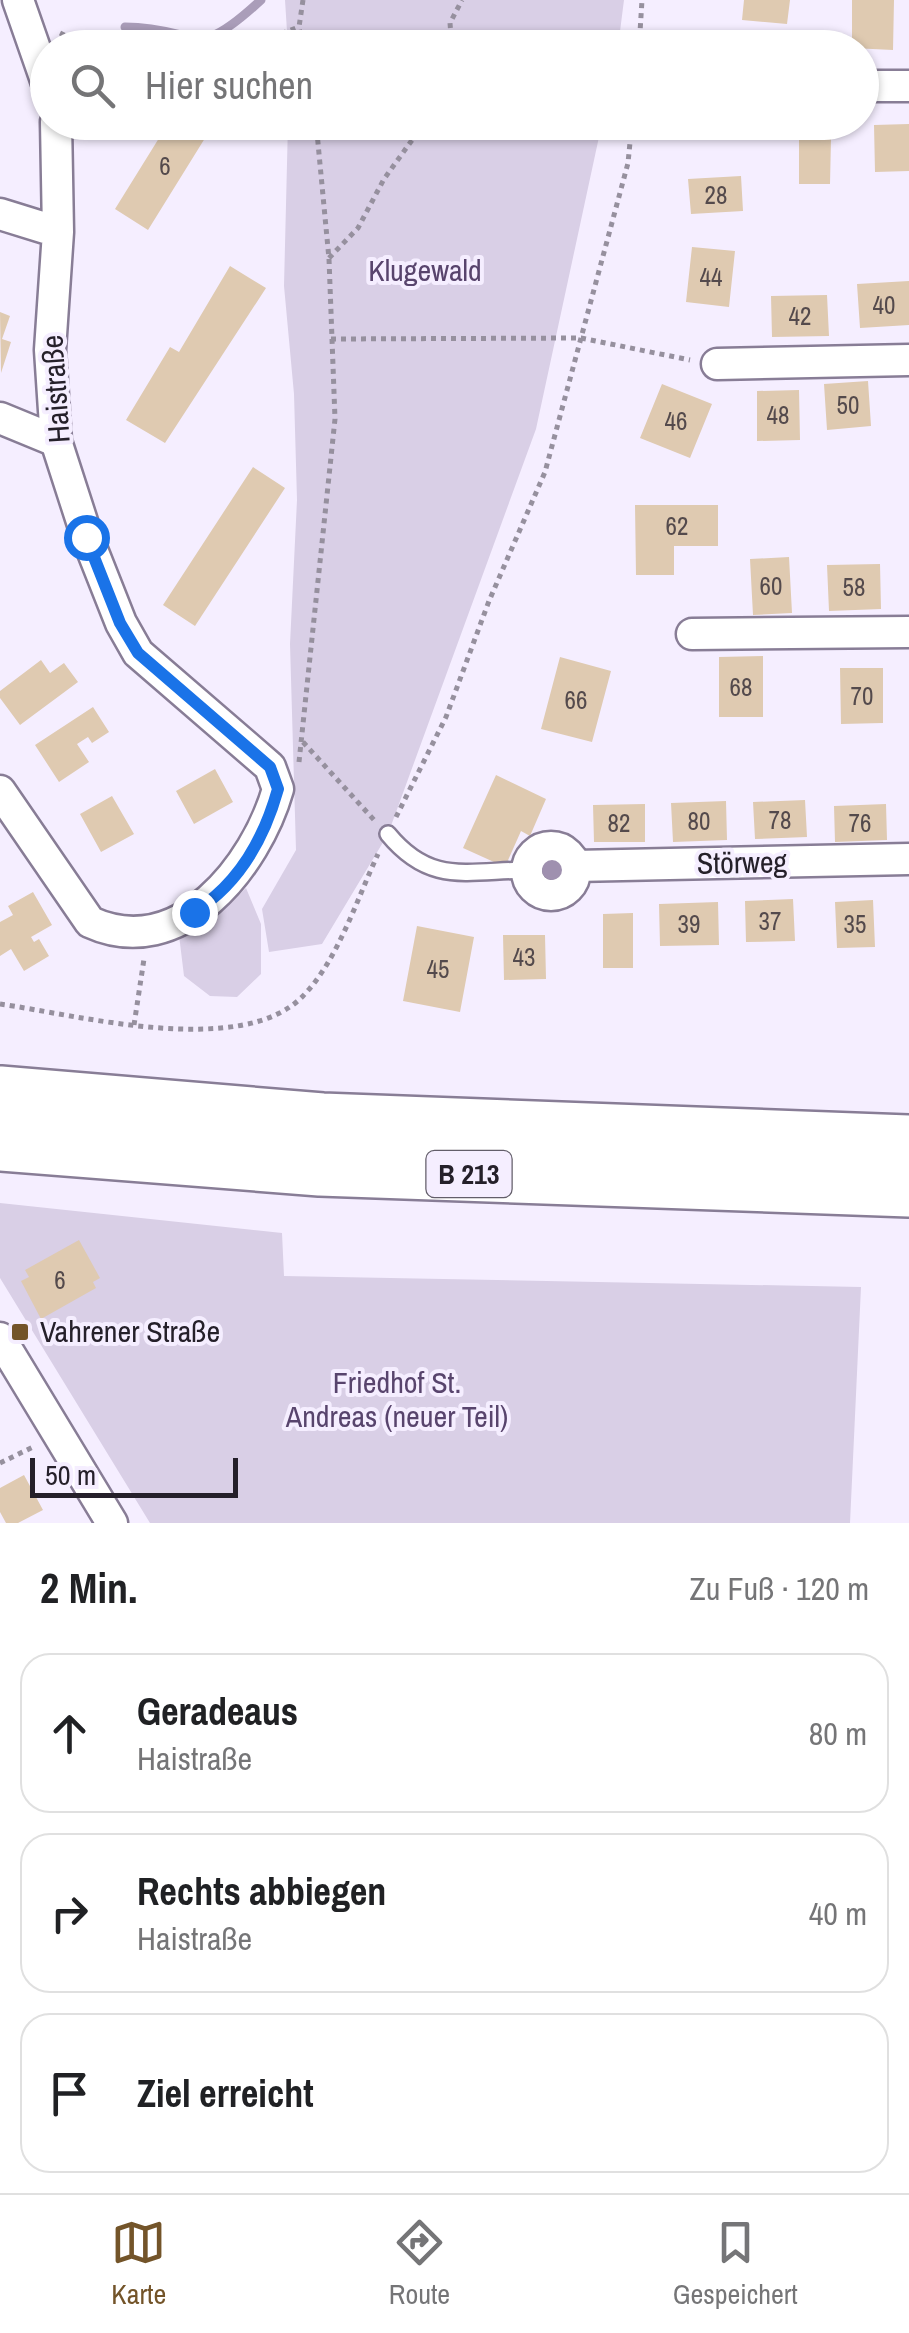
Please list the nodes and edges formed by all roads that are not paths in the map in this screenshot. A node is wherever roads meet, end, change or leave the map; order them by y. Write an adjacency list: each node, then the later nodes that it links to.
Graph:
1 (18, 0): 2 (street)
2 (30, 34)
3 (879, 86): 4 (street)
4 (909, 86)
5 (56, 140): 7 (street, Haistraße)
6 (0, 214): 7 (street)
7 (58, 232): 11 (street, Haistraße)
8 (909, 360): 9 (street)
9 (717, 364)
10 (0, 418): 11 (street)
11 (56, 441): 14 (street, Haistraße)
12 (909, 632): 13 (street)
13 (692, 634)
14 (0, 791)
15 (388, 834): 17 (lane)
16 (909, 859): 17 (street, Störweg)
17 (526, 870)
18 (0, 1094): 22 (highway, B 213)
19 (909, 1127): 22 (highway, B 213)
20 (0, 1142): 22 (highway, B 213)
21 (909, 1143): 22 (highway, B 213)
22 (822, 1166): 23 (highway, B 213); 24 (highway, B 213)
23 (909, 1189)
24 (909, 1222)
25 (0, 1338): 26 (street)
26 (112, 1523)

